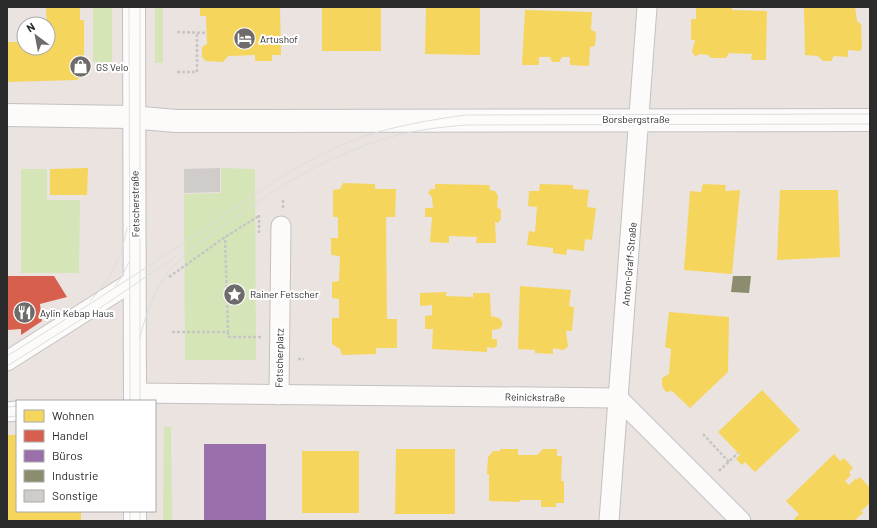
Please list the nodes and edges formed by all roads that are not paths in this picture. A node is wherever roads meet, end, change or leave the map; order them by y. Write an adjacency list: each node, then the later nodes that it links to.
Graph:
1 (134, 7): 4 (main road, Fetscherstraße)
2 (647, 7): 5 (street, Anton-Graff-Straße)
3 (7, 115): 4 (main road, Borsbergstraße)
4 (135, 117): 5 (main road, Borsbergstraße); 8 (main road, Fetscherstraße)
5 (640, 119): 6 (main road, Borsbergstraße); 12 (street, Anton-Graff-Straße)
6 (870, 120)
7 (281, 226): 10 (street, Fetscherplatz)
8 (135, 280): 9 (street); 11 (main road, Fetscherstraße)
9 (7, 361)
10 (279, 395): 11 (street, Fetscherplatz); 12 (street, Reinickstraße)
11 (135, 397)
12 (618, 398): 13 (street, Anton-Graff-Straße); 14 (street)
13 (609, 521)
14 (741, 521)

